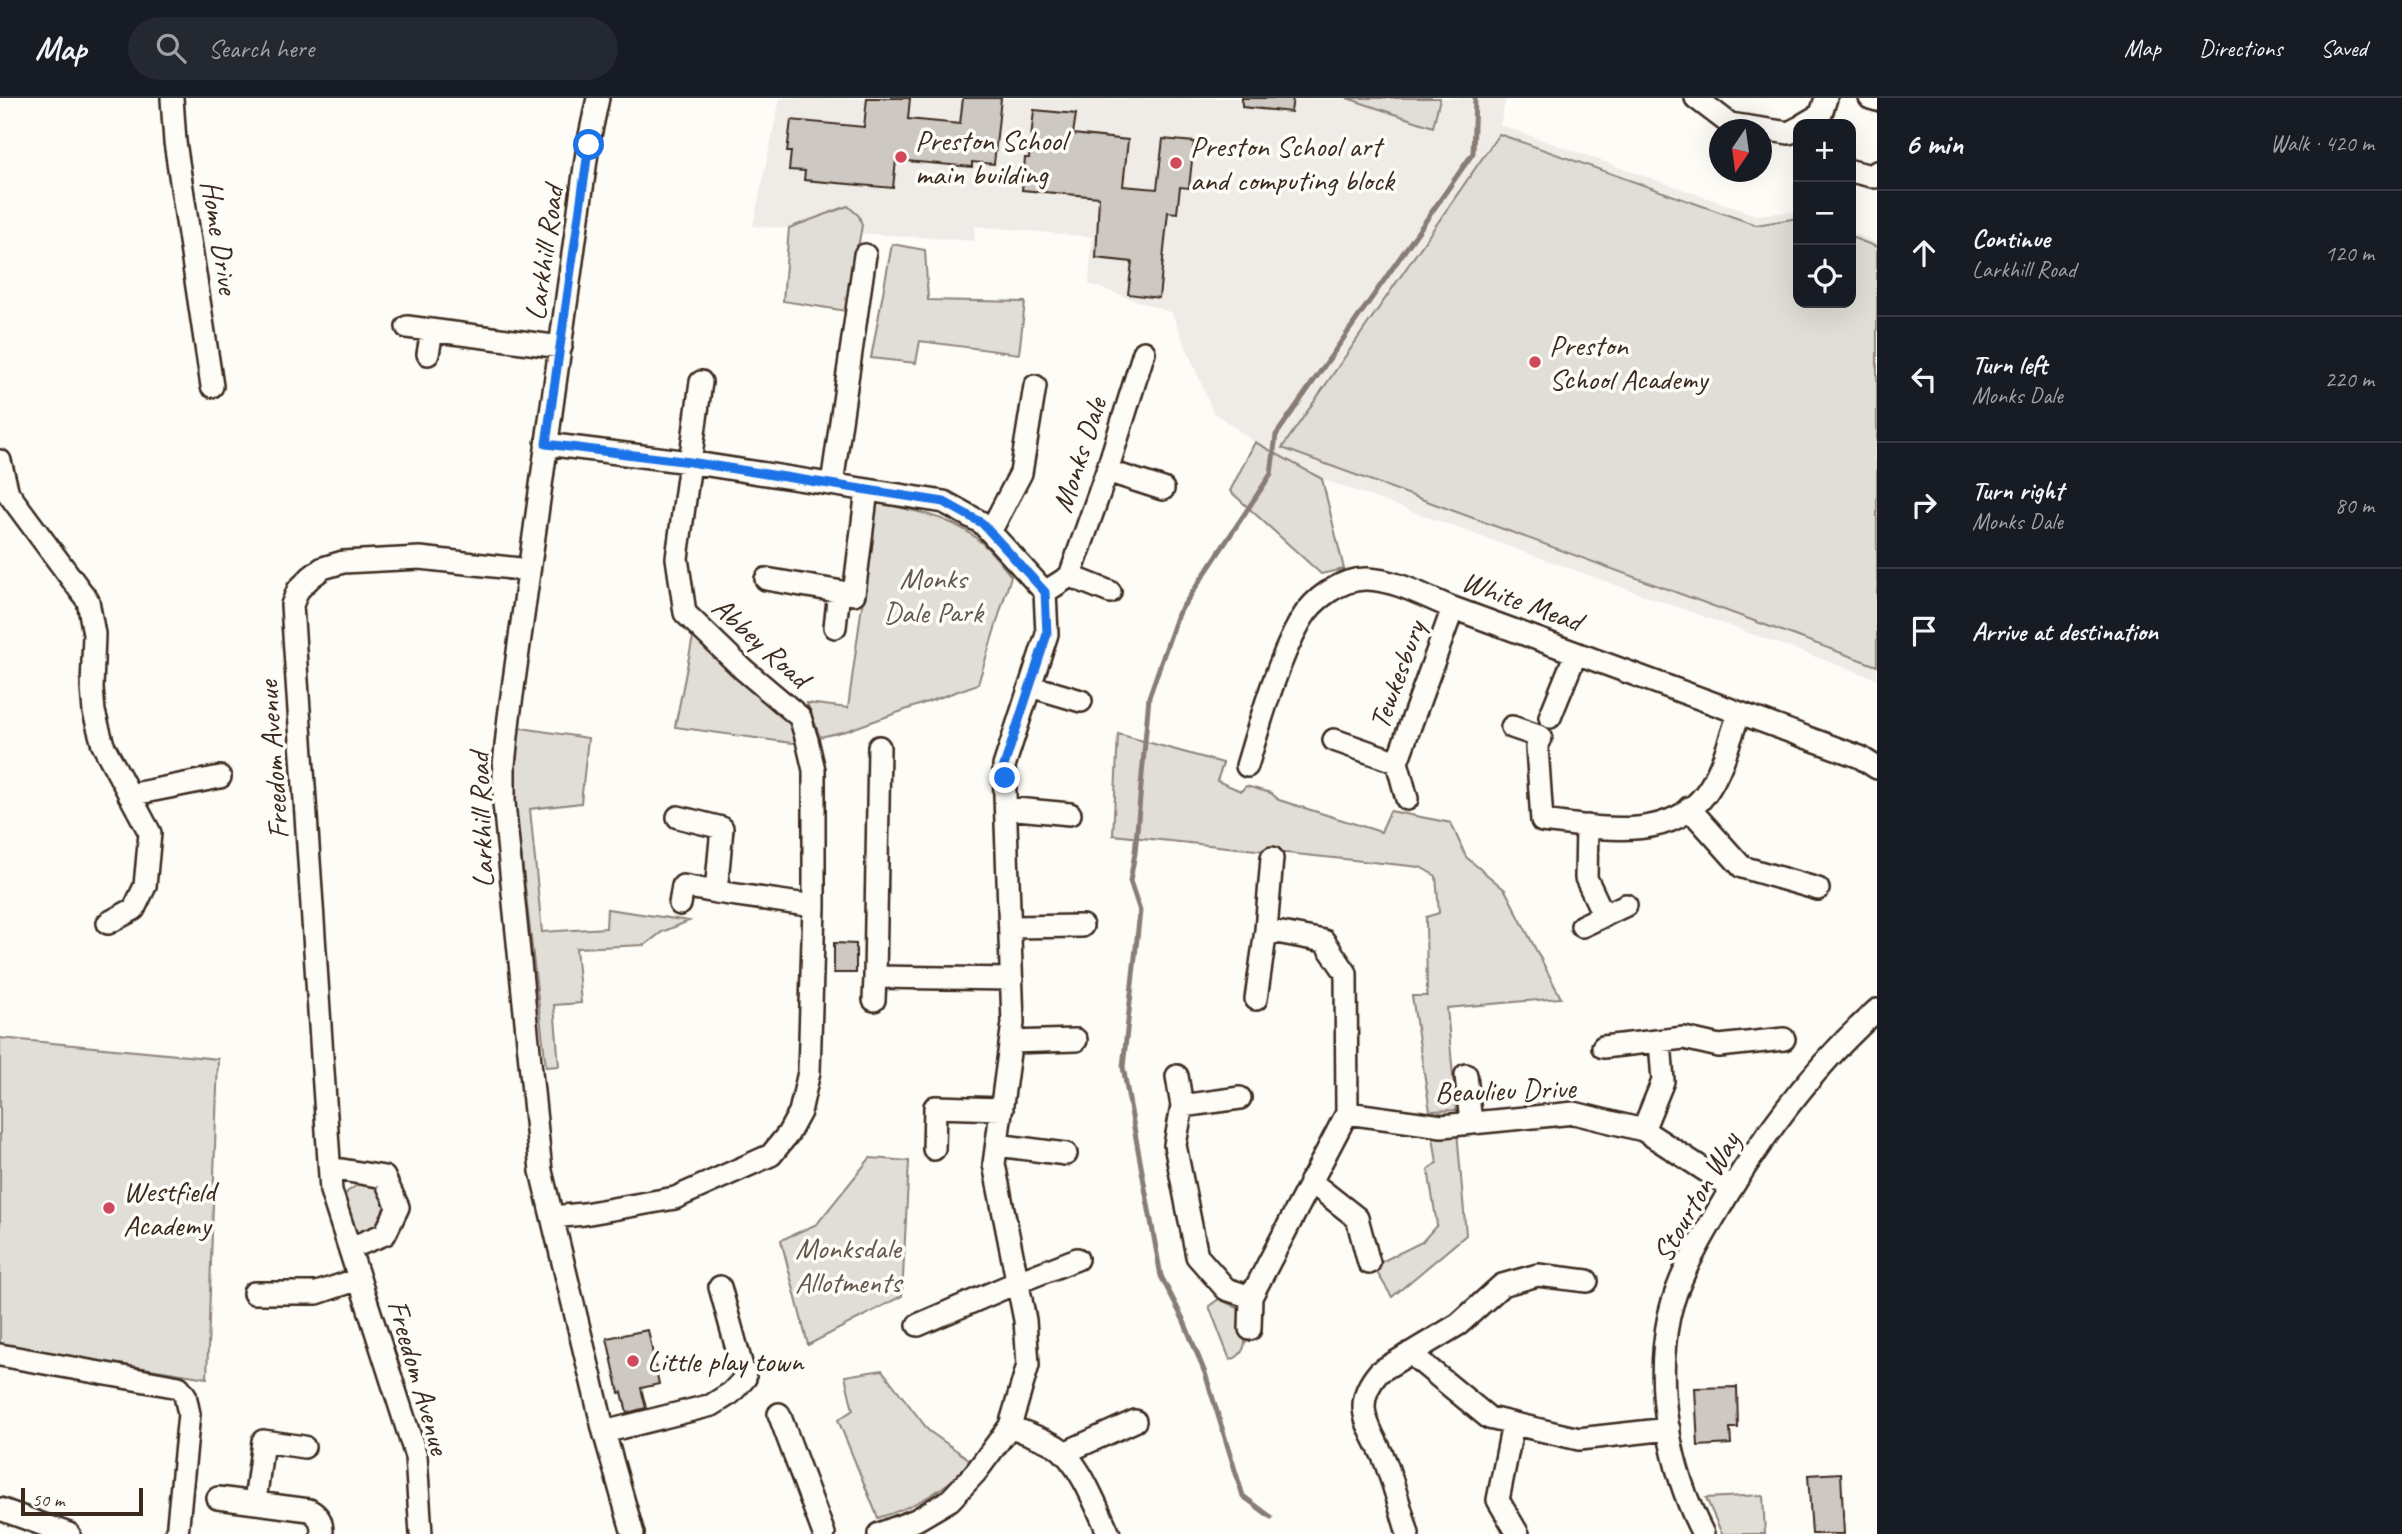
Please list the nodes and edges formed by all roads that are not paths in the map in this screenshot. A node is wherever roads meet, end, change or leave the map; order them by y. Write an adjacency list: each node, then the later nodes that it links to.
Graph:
1 (172, 98): 18 (street, Home Drive)
2 (598, 98): 14 (street, Larkhill Road)
3 (1696, 98): 8 (street)
4 (1826, 98): 7 (street)
5 (1870, 98): 6 (street)
6 (1877, 100)
7 (1812, 119)
8 (1793, 130)
9 (1856, 172): 10 (street)
10 (1877, 172)
11 (865, 256): 24 (street)
12 (407, 327): 13 (street)
13 (432, 331): 14 (street); 16 (street)
14 (561, 348): 20 (street, Larkhill Road)
15 (1144, 352): 23 (street, Monks Dale)
16 (428, 354)
17 (701, 382): 22 (street)
18 (212, 386)
19 (1035, 386): 27 (street)
20 (546, 444): 22 (street); 28 (street, Larkhill Road)
21 (0, 462): 48 (street)
22 (690, 462): 24 (street); 60 (street, Abbey Road)
23 (1107, 471): 25 (street); 29 (street, Monks Dale)
24 (832, 484): 26 (street)
25 (1163, 489)
26 (867, 490): 27 (street); 31 (street)
27 (990, 532): 32 (street)
28 (529, 570): 88 (street, Freedom Avenue); 91 (street, Larkhill Road)
29 (1070, 576): 32 (street); 33 (street)
30 (765, 579): 31 (street)
31 (839, 592): 35 (street)
32 (1045, 592): 37 (street)
33 (1110, 592)
34 (1453, 608): 36 (street, White Mead); 44 (street, Tewkesbury); 45 (street, White Mead)
35 (835, 627)
36 (1576, 653): 39 (street, White Mead); 41 (street)
37 (1030, 686): 38 (street); 50 (street)
38 (1081, 701)
39 (1739, 713): 46 (street, White Mead); 51 (street)
40 (1512, 727): 41 (street)
41 (1545, 727): 54 (street)
42 (1334, 740): 44 (street, Tewkesbury)
43 (879, 747): 67 (street)
44 (1398, 762): 49 (street, Tewkesbury)
45 (1247, 766)
46 (1877, 768)
47 (220, 777): 48 (street)
48 (130, 794): 62 (street)
49 (1408, 799)
50 (1006, 808): 52 (street); 65 (street)
51 (1689, 808): 54 (street); 56 (street)
52 (1070, 814)
53 (678, 817): 57 (street)
54 (1587, 826): 61 (street)
55 (1272, 858): 66 (street)
56 (1818, 889)
57 (716, 892): 58 (street); 60 (street)
58 (681, 895)
59 (1626, 905): 61 (street)
60 (814, 906): 91 (street, Abbey Road)
61 (1604, 916): 64 (street)
62 (108, 923)
63 (1082, 926): 65 (street)
64 (1582, 926)
65 (1010, 927): 68 (street)
66 (1266, 930): 69 (street); 82 (street)
67 (875, 976): 68 (street); 70 (street)
68 (1012, 979): 75 (street)
69 (1256, 999)
70 (874, 1000)
71 (1877, 1010): 90 (street, Stourton Way)
72 (1784, 1039): 74 (street)
73 (1076, 1040): 75 (street)
74 (1660, 1041): 76 (street); 84 (street)
75 (1011, 1042): 81 (street)
76 (1603, 1047)
77 (1466, 1075): 83 (street)
78 (1177, 1076): 80 (street)
79 (1240, 1098): 80 (street)
80 (1182, 1106): 100 (street)
81 (1002, 1110): 85 (street); 86 (street)
82 (1347, 1113): 83 (street, Beaulieu Drive); 89 (street)
83 (1471, 1123): 84 (street, Beaulieu Drive)
84 (1643, 1130): 90 (street, Beaulieu Drive)
85 (997, 1145): 87 (street); 97 (street)
86 (934, 1149)
87 (1066, 1154)
88 (330, 1168): 92 (street, Freedom Avenue); 92 (street)
89 (1310, 1181): 94 (street); 100 (street)
90 (1731, 1187): 109 (street, Stourton Way)
91 (552, 1217): 110 (street, Larkhill Road)
92 (349, 1248): 95 (street, Freedom Avenue)
93 (1077, 1259): 97 (street)
94 (1369, 1263)
95 (359, 1279): 99 (street, Freedom Avenue); 120 (street, Freedom Avenue)
96 (1587, 1281): 103 (street)
97 (1018, 1282): 101 (street); 108 (street)
98 (720, 1286): 110 (street)
99 (254, 1293)
100 (1251, 1297): 102 (street)
101 (918, 1325)
102 (1250, 1329)
103 (1410, 1353): 107 (street); 124 (street)
104 (0, 1354): 118 (street)
105 (779, 1414): 122 (street)
106 (1135, 1421): 112 (street)
107 (1513, 1424): 109 (street); 125 (street)
108 (1010, 1426): 112 (street); 123 (street)
109 (1669, 1429): 126 (street, Stourton Way)
110 (604, 1432): 121 (street, Larkhill Road)
111 (304, 1447): 114 (street)
112 (1064, 1453): 116 (street)
113 (218, 1498): 114 (street)
114 (255, 1502): 119 (street)
115 (0, 1509): 117 (street)
116 (1108, 1533)
117 (69, 1534)
118 (177, 1534)
119 (322, 1534)
120 (421, 1534)
121 (634, 1534)
122 (824, 1534)
123 (879, 1534)
124 (1408, 1534)
125 (1518, 1534)
126 (1703, 1534)

